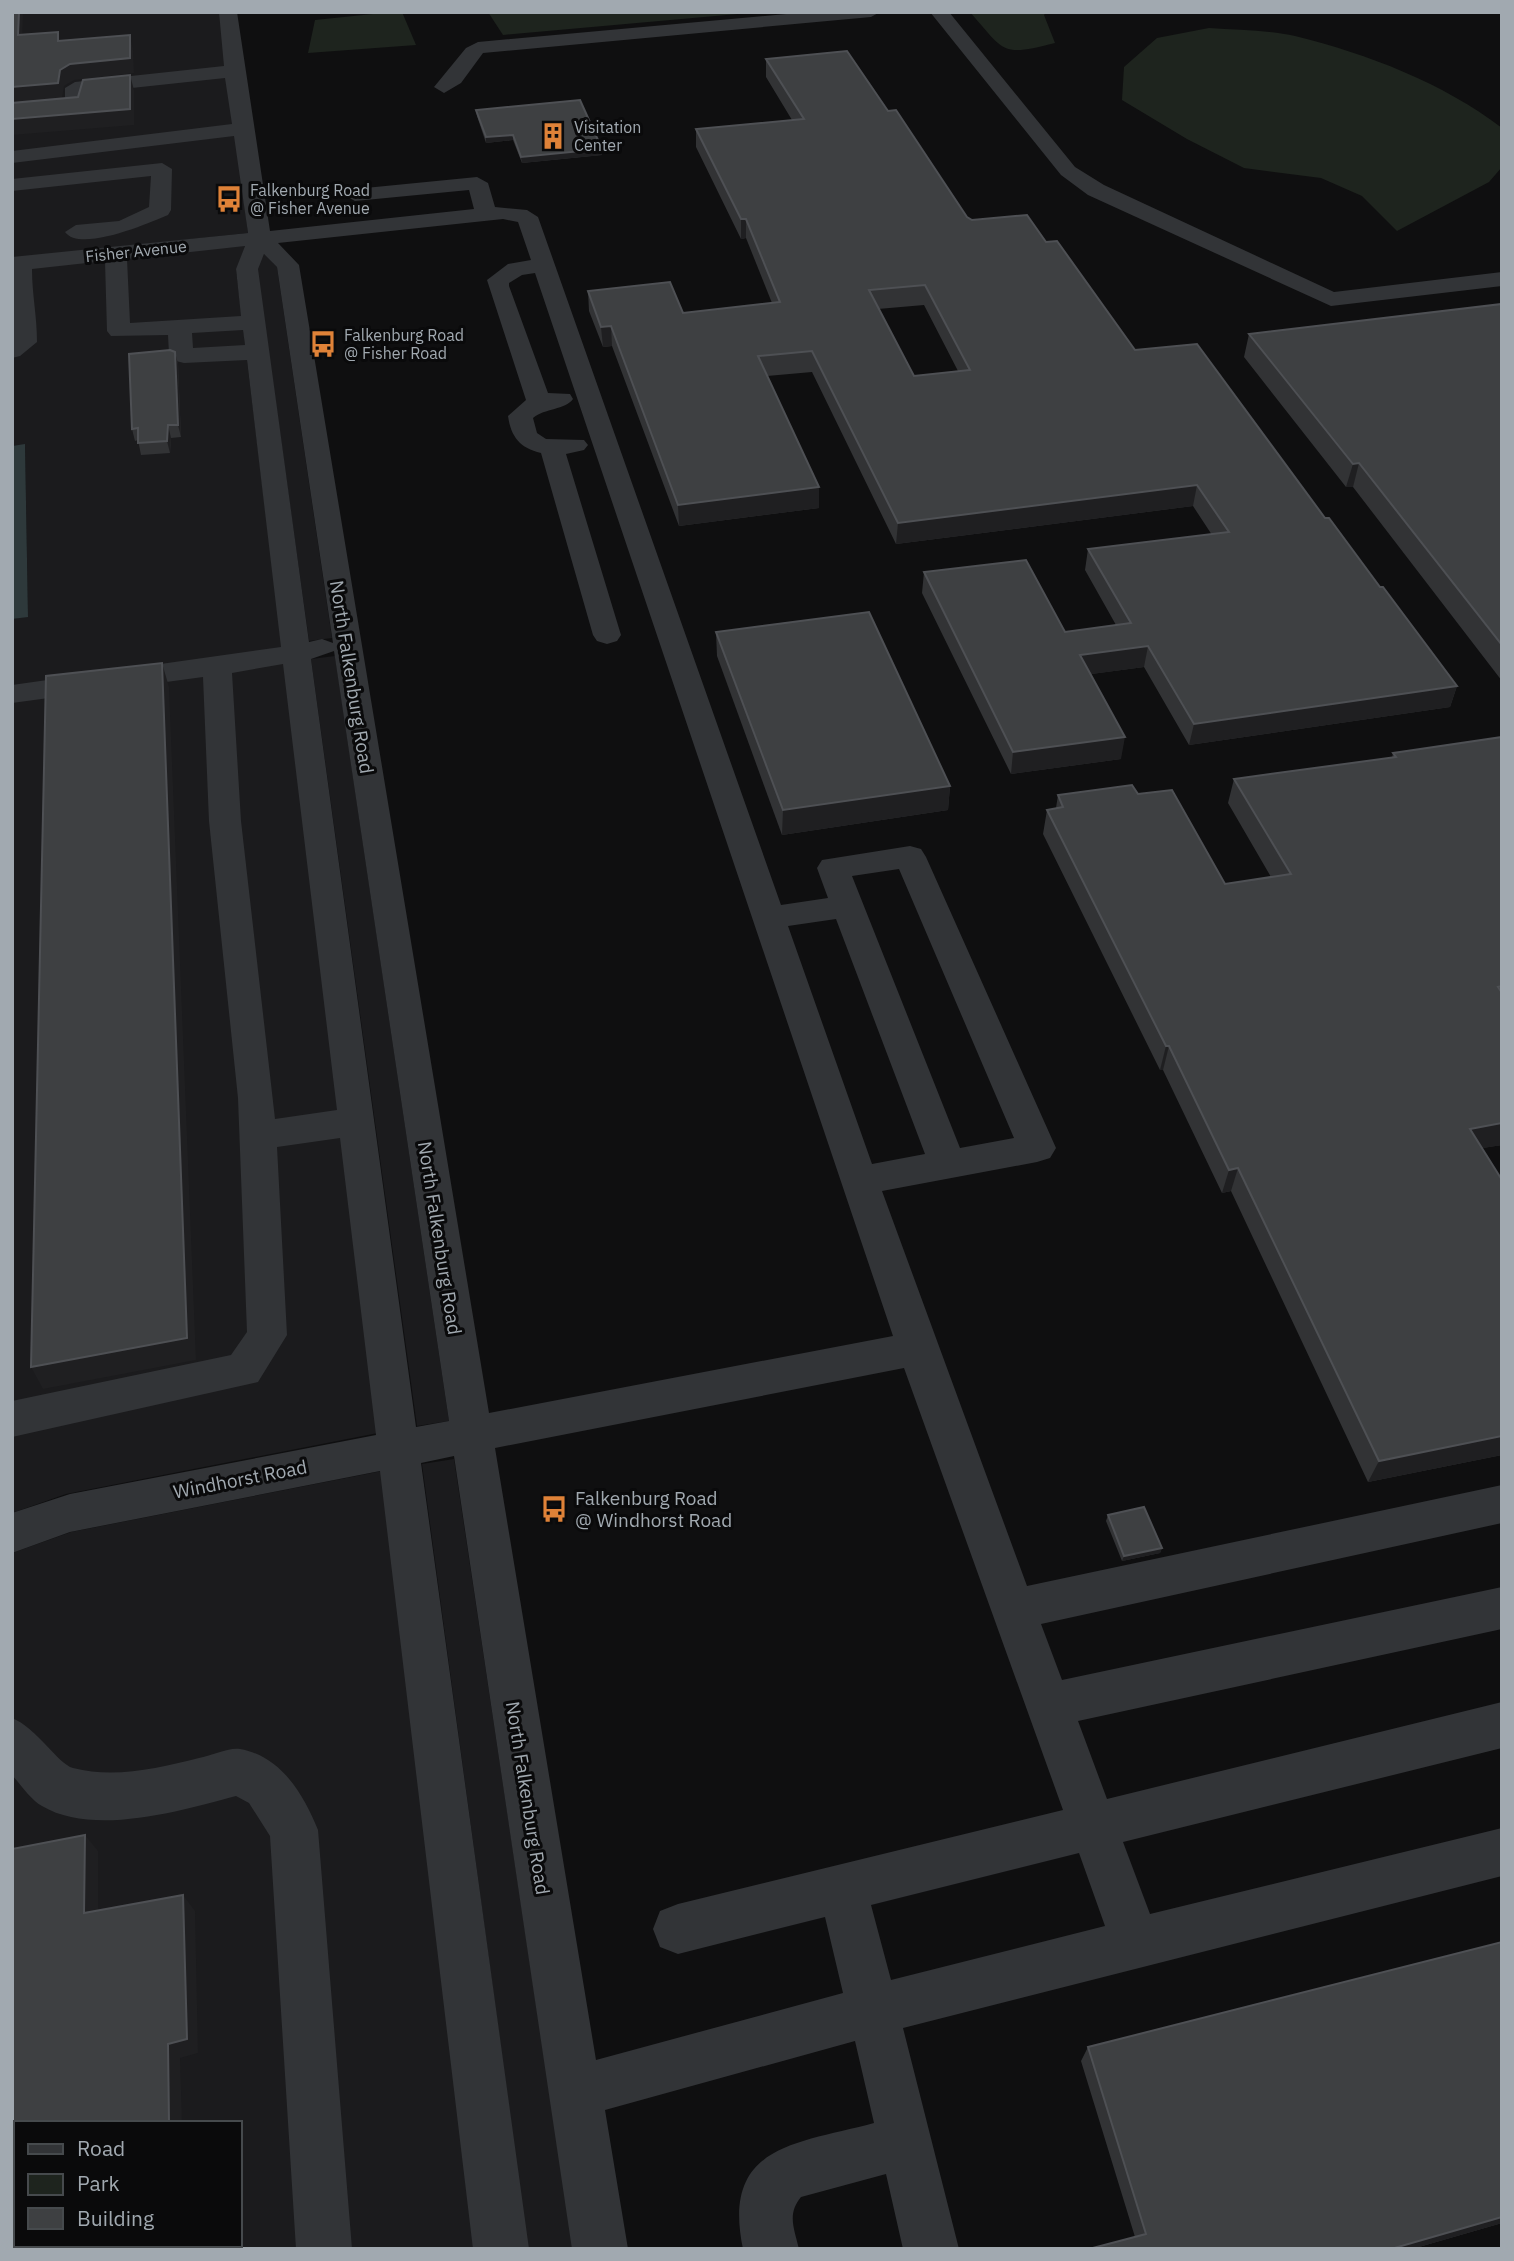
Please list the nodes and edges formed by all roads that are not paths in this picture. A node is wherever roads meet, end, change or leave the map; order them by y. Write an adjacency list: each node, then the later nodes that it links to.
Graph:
1 (228, 12): 4 (street)
2 (872, 12): 5 (street)
3 (939, 12): 18 (street)
4 (234, 71): 6 (street); 7 (street)
5 (444, 87)
6 (12, 111)
7 (243, 129): 8 (street); 14 (street)
8 (12, 157)
9 (12, 185): 12 (street)
10 (355, 195): 11 (street)
11 (487, 215): 14 (street, Fisher Avenue); 17 (street, Fisher Avenue)
12 (124, 227): 13 (street); 15 (street)
13 (54, 234)
14 (260, 237): 15 (street, Fisher Avenue); 20 (street); 27 (street, North Falkenburg Road)
15 (122, 252): 16 (street, Fisher Avenue); 20 (street)
16 (17, 263): 19 (street)
17 (543, 265): 22 (street); 23 (street)
18 (1502, 279)
19 (16, 302): 21 (street)
20 (256, 337): 28 (street)
21 (12, 351)
22 (588, 396): 23 (street); 24 (street)
23 (539, 402): 25 (street)
24 (604, 442): 25 (street); 32 (street)
25 (552, 448): 26 (street)
26 (607, 635)
27 (347, 645): 28 (street); 39 (street, North Falkenburg Road)
28 (296, 652): 29 (street); 33 (street)
29 (217, 667): 30 (street); 34 (street)
30 (12, 694)
31 (848, 905): 32 (street); 35 (street); 35 (street)
32 (768, 918): 36 (street)
33 (358, 1121): 34 (street); 40 (street)
34 (257, 1136): 38 (street)
35 (948, 1165): 36 (street)
36 (859, 1181): 37 (street)
37 (917, 1348): 39 (street, Windhorst Road); 44 (street)
38 (12, 1419)
39 (471, 1436): 40 (street, Windhorst Road); 54 (street, North Falkenburg Road)
40 (400, 1449): 42 (street, Windhorst Road); 57 (street)
41 (1502, 1504): 44 (street)
42 (12, 1533)
43 (1502, 1608): 45 (street)
44 (1014, 1610): 45 (street)
45 (1049, 1705): 48 (street)
46 (1502, 1725): 48 (street)
47 (12, 1741): 56 (street)
48 (1094, 1826): 50 (street); 52 (street)
49 (1502, 1852): 52 (street)
50 (842, 1888): 51 (street); 53 (street)
51 (678, 1929)
52 (1136, 1943): 53 (street)
53 (873, 2010): 54 (street); 55 (street)
54 (575, 2092): 58 (street, North Falkenburg Road)
55 (905, 2142): 59 (street); 60 (street)
56 (324, 2249)
57 (501, 2249)
58 (600, 2249)
59 (771, 2249)
60 (932, 2249)

